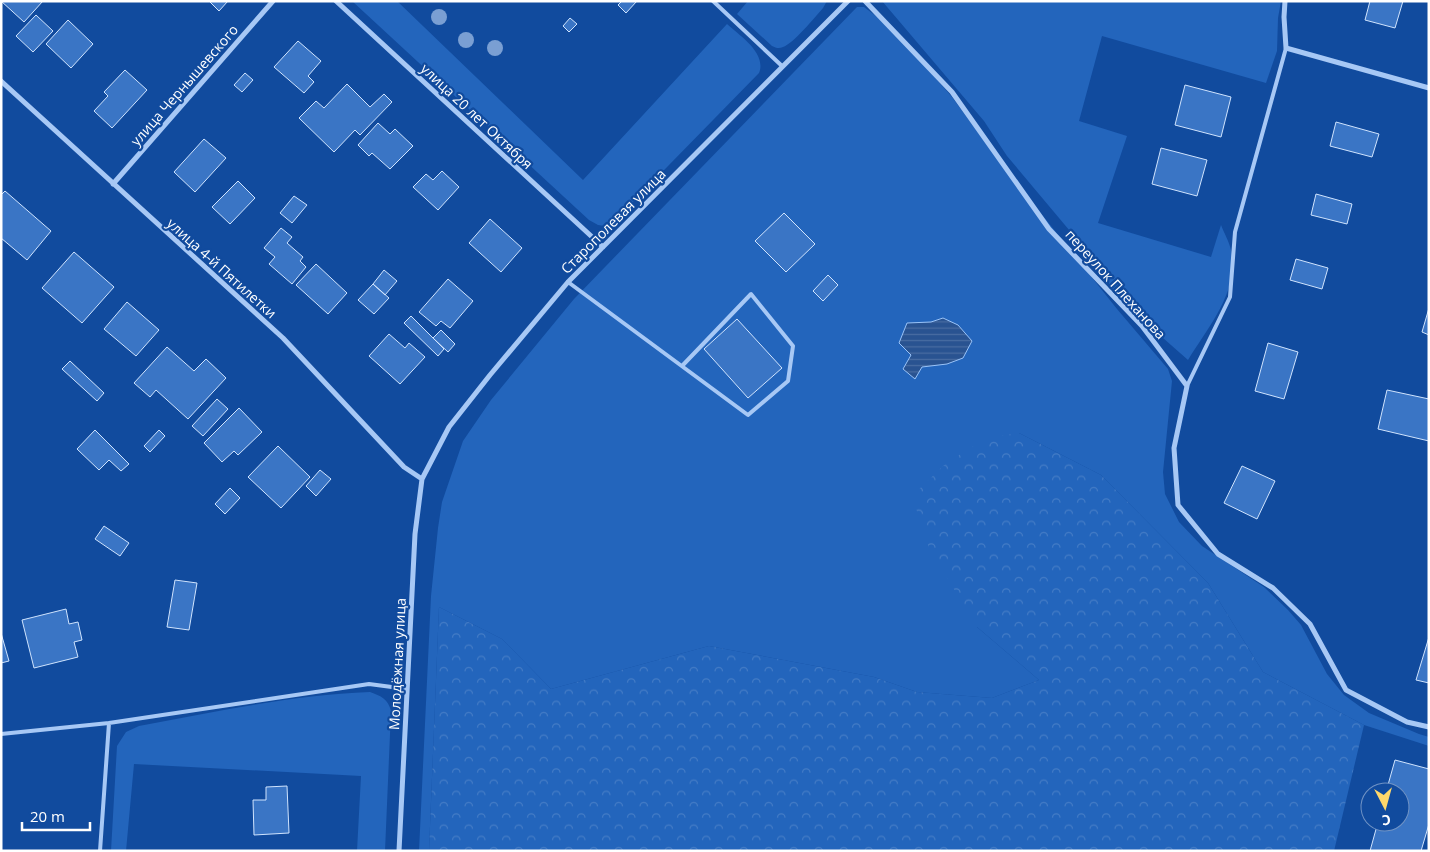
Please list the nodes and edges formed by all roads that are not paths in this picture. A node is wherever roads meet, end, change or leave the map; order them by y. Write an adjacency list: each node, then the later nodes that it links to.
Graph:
1 (273, 1): 11 (street, улица Чернышевского)
2 (336, 1): 12 (street, улица 20 лет Октября)
3 (713, 1): 8 (lane)
4 (848, 1): 8 (street, Старополевая улица)
5 (865, 1): 15 (street, переулок Плеханова)
6 (1285, 1): 7 (street)
7 (1286, 48): 10 (street); 15 (lane)
8 (782, 66): 12 (street, Старополевая улица)
9 (1, 80): 11 (street, улица 4-й Пятилетки)
10 (1429, 88)
11 (113, 184): 16 (street, улица 4-й Пятилетки)
12 (603, 247): 13 (street, Старополевая улица)
13 (568, 282): 14 (lane); 16 (street, Старополевая улица)
14 (682, 366): 14 (lane)
15 (1187, 386): 19 (street)
16 (422, 479): 17 (street, Молодёжная улица)
17 (407, 689): 18 (lane); 22 (street, Молодёжная улица)
18 (108, 723): 20 (lane); 21 (lane)
19 (1429, 727)
20 (1, 734)
21 (100, 851)
22 (398, 851)

